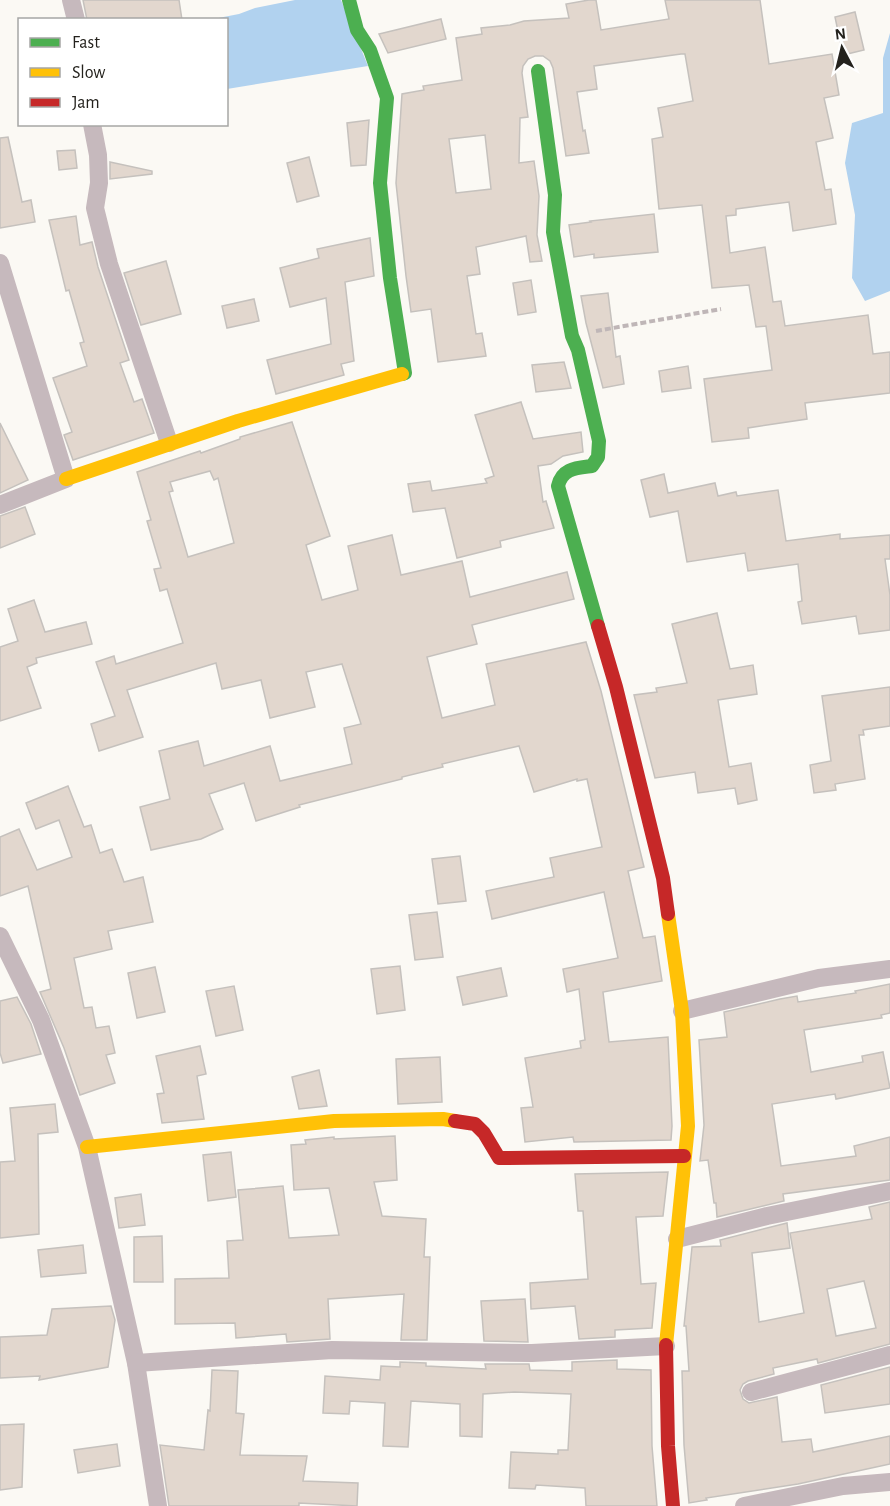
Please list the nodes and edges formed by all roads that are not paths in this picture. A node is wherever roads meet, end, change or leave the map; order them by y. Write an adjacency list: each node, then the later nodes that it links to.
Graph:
1 (71, 0): 3 (street)
2 (349, 0): 7 (street)
3 (76, 18)
4 (538, 71): 12 (street)
5 (92, 126): 7 (street)
6 (0, 263): 8 (street)
7 (169, 443): 8 (street)
8 (66, 479): 9 (street)
9 (0, 505)
10 (0, 936): 13 (street)
11 (890, 969): 12 (street)
12 (682, 1011): 14 (street)
13 (87, 1147): 14 (street); 19 (street)
14 (684, 1156): 16 (street)
15 (890, 1191): 16 (street)
16 (677, 1239): 17 (street)
17 (666, 1346): 19 (street); 23 (street)
18 (890, 1355): 20 (street)
19 (136, 1363): 22 (street)
20 (751, 1392)
21 (890, 1482): 24 (street)
22 (158, 1506)
23 (673, 1506)
24 (744, 1506)

